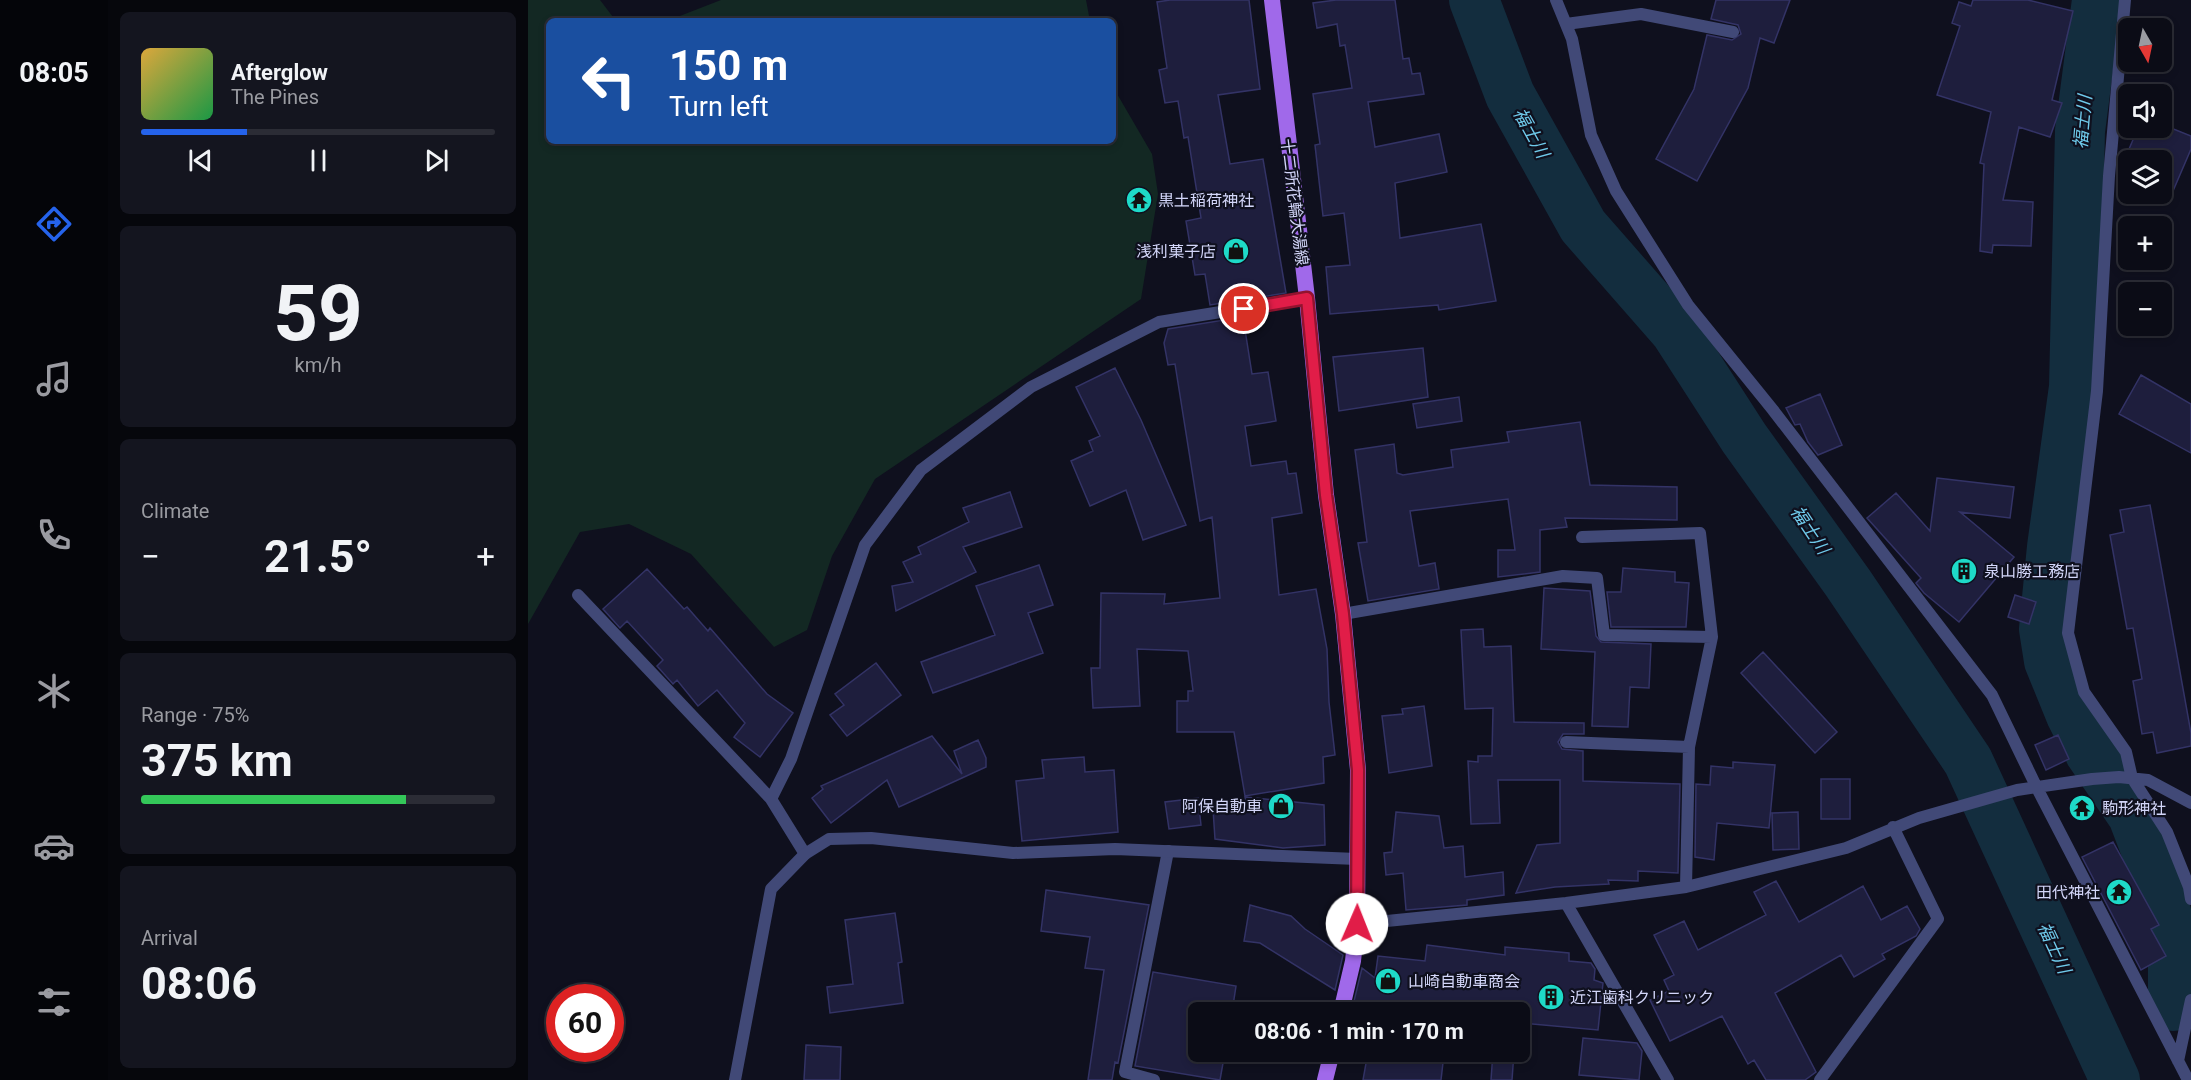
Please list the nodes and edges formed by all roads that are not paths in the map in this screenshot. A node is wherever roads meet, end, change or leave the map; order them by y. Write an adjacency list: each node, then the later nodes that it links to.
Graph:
1 (1272, 0): 6 (main road, 十二所花輪大湯線)
2 (1556, 0): 4 (street)
3 (2125, 0): 13 (street)
4 (1566, 24): 5 (street); 14 (street)
5 (1733, 32)
6 (1307, 298): 9 (main road, 十二所花輪大湯線); 15 (street)
7 (1582, 537): 10 (street)
8 (578, 596): 15 (street)
9 (1343, 614): 10 (street); 20 (main road, 十二所花輪大湯線)
10 (1712, 637): 12 (street)
11 (1566, 742): 12 (street)
12 (1689, 747): 21 (street)
13 (2126, 777): 14 (street); 16 (street); 22 (street)
14 (2037, 788): 17 (street); 27 (street)
15 (771, 799): 19 (street)
16 (2191, 803)
17 (1893, 827): 21 (street); 33 (street)
18 (1168, 851): 19 (street); 20 (street); 30 (street)
19 (805, 854): 29 (street)
20 (1357, 859): 24 (main road, 十二所花輪大湯線)
21 (1686, 887): 23 (street)
22 (2191, 899)
23 (1566, 903): 24 (street); 32 (street)
24 (1357, 924): 26 (main road, 十二所花輪大湯線)
25 (2191, 1000): 27 (street)
26 (1343, 1002)
27 (2178, 1061): 34 (street)
28 (1330, 1062): 31 (main road)
29 (735, 1080)
30 (1154, 1080)
31 (1325, 1080)
32 (1668, 1080)
33 (1820, 1080)
34 (2188, 1080)

